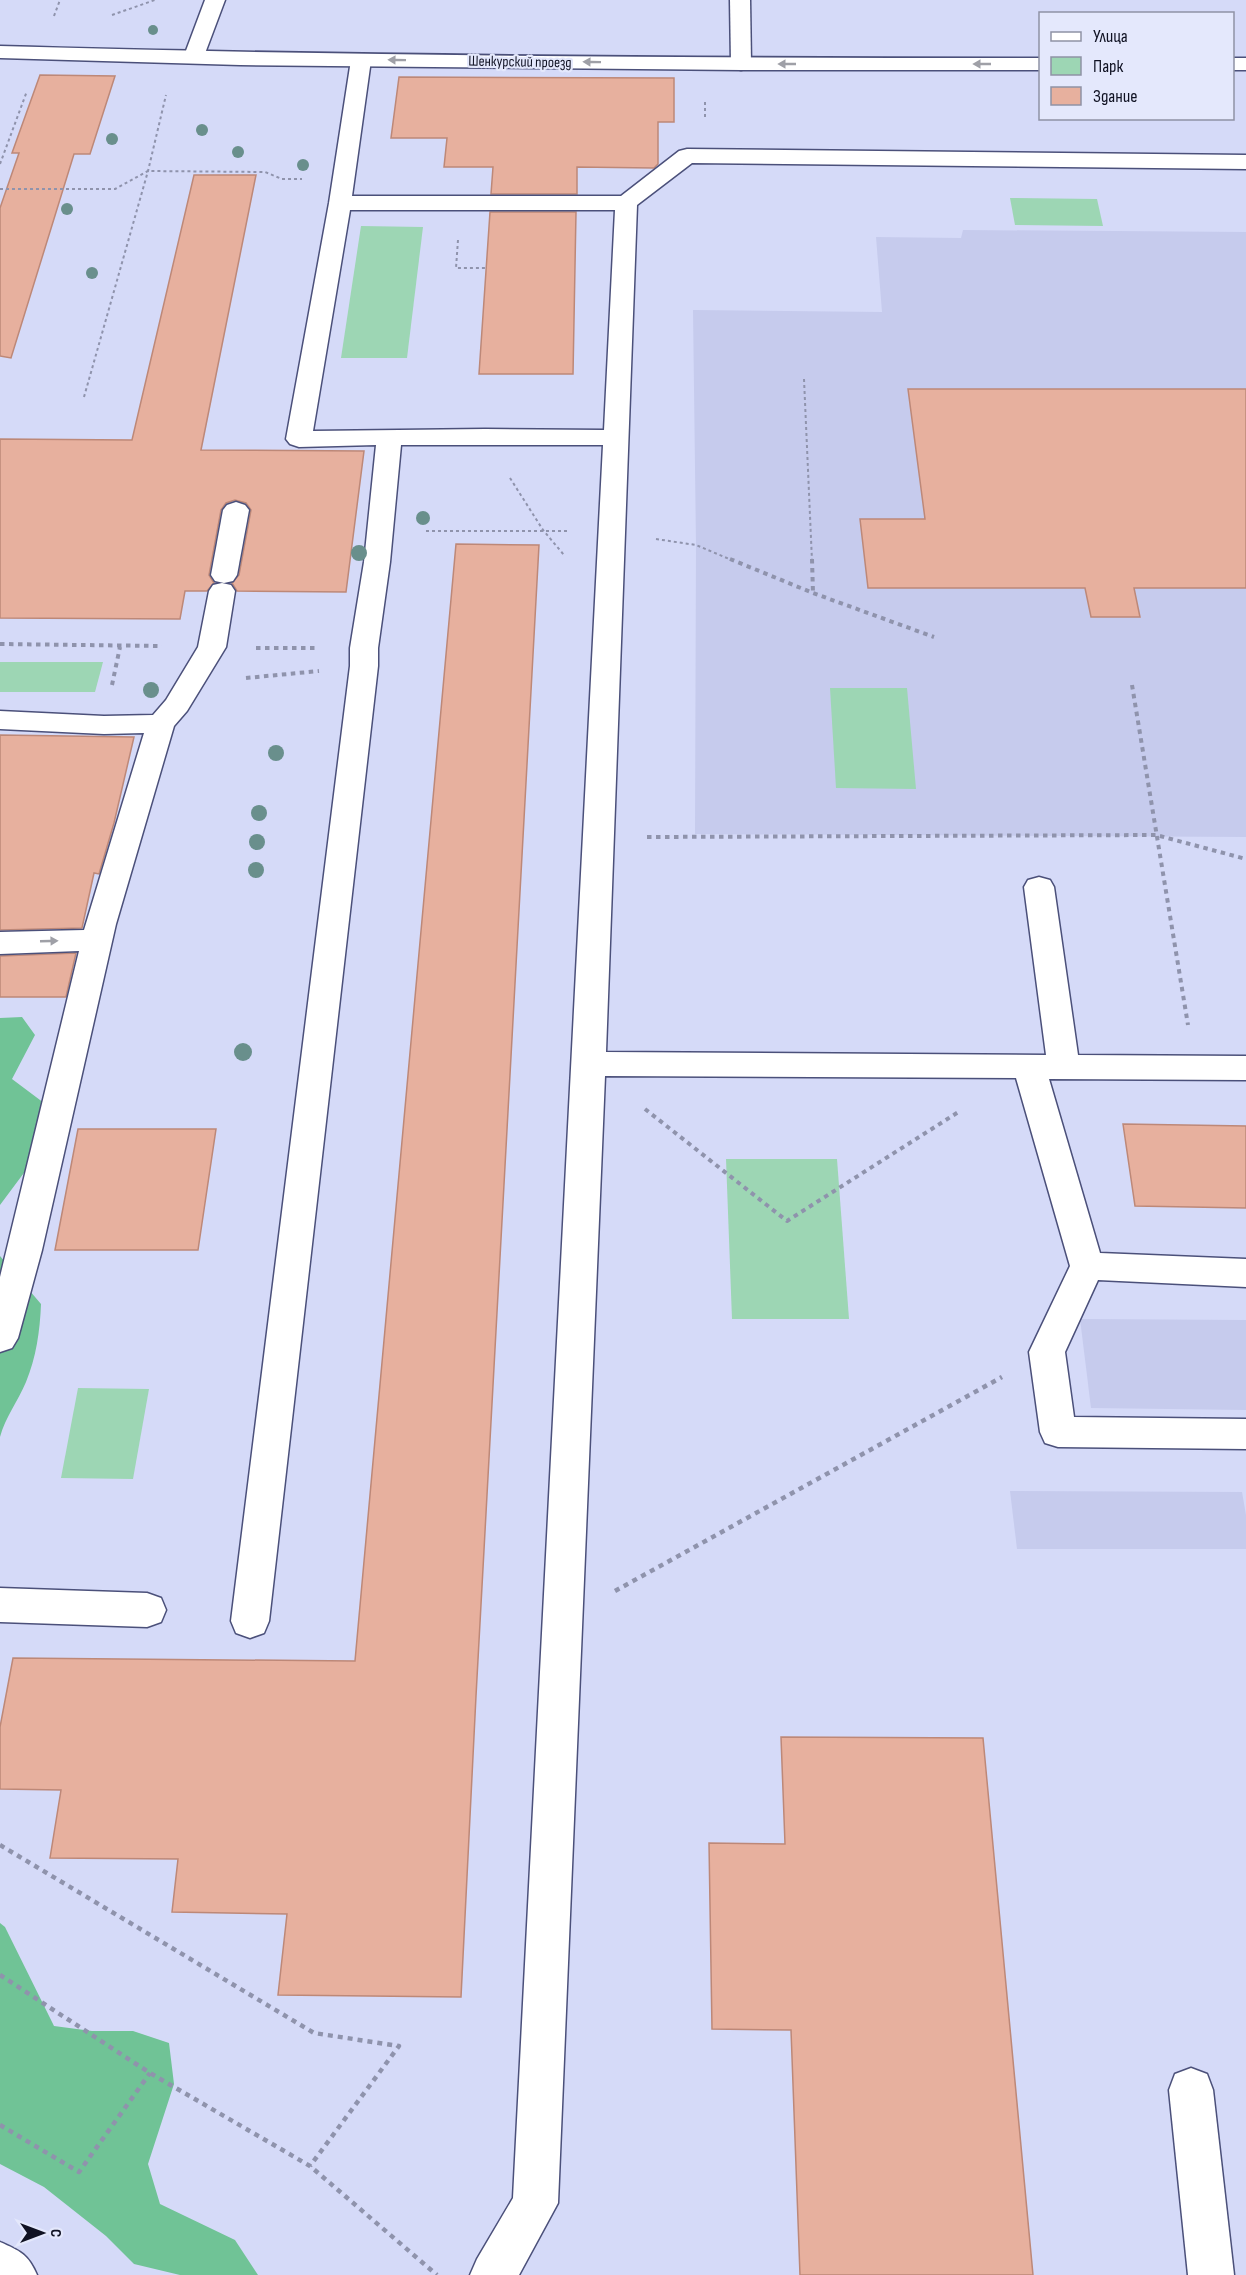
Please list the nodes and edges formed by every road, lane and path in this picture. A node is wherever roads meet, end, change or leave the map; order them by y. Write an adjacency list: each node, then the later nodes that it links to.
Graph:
1 (215, 0): 4 (street)
2 (740, 0): 6 (street)
3 (0, 52): 4 (street, Шенкурский проезд)
4 (194, 56): 5 (street, Шенкурский проезд)
5 (361, 60): 6 (street, Шенкурский проезд, one-way to 5); 13 (street)
6 (741, 64): 7 (street, Шенкурский проезд, one-way to 6)
7 (1039, 64)
8 (168, 86): 12 (path)
9 (705, 101): 10 (path)
10 (706, 156): 11 (street); 16 (street)
11 (1246, 162)
12 (148, 171): 13 (path); 14 (path); 18 (path)
13 (344, 178): 15 (street)
14 (0, 189)
15 (340, 203): 16 (street); 20 (street)
16 (626, 203): 21 (street)
17 (804, 379): 26 (path)
18 (84, 397)
19 (485, 436): 20 (street); 21 (street); 23 (path)
20 (389, 438): 25 (street)
21 (615, 438): 24 (street)
22 (236, 510): 34 (street)
23 (543, 530): 24 (path); 25 (path); 27 (path)
24 (611, 532): 26 (path); 27 (street)
25 (377, 562): 32 (street)
26 (813, 593): 28 (path)
27 (607, 604): 37 (street)
28 (934, 637)
29 (0, 644): 30 (path)
30 (162, 646)
31 (261, 648): 32 (path)
32 (364, 657): 34 (path); 55 (street)
33 (1132, 686): 36 (path)
34 (169, 714): 35 (street); 40 (street)
35 (0, 720)
36 (1156, 835): 37 (path); 38 (path); 45 (path)
37 (597, 837): 42 (street)
38 (1246, 859)
39 (1039, 887): 43 (street)
40 (98, 940): 41 (street, one-way to 40); 47 (street)
41 (0, 943)
42 (589, 1064): 44 (street); 44 (path); 56 (street)
43 (1065, 1066): 44 (street); 45 (street)
44 (1029, 1067): 48 (street)
45 (1195, 1067): 46 (street)
46 (1246, 1068)
47 (12, 1250): 50 (street)
48 (1087, 1266): 49 (street); 51 (street)
49 (1246, 1273)
50 (0, 1338)
51 (1047, 1352): 52 (street); 56 (path)
52 (1246, 1434)
53 (0, 1605): 54 (street)
54 (147, 1610)
55 (250, 1621)
56 (561, 1621): 66 (street)
57 (0, 1845): 62 (path)
58 (0, 1975): 59 (path)
59 (150, 2073): 61 (path); 62 (path)
60 (1191, 2090): 67 (street)
61 (0, 2125)
62 (310, 2166): 65 (path)
63 (0, 2265): 64 (street)
64 (14, 2275)
65 (437, 2275)
66 (493, 2275)
67 (1211, 2275)

